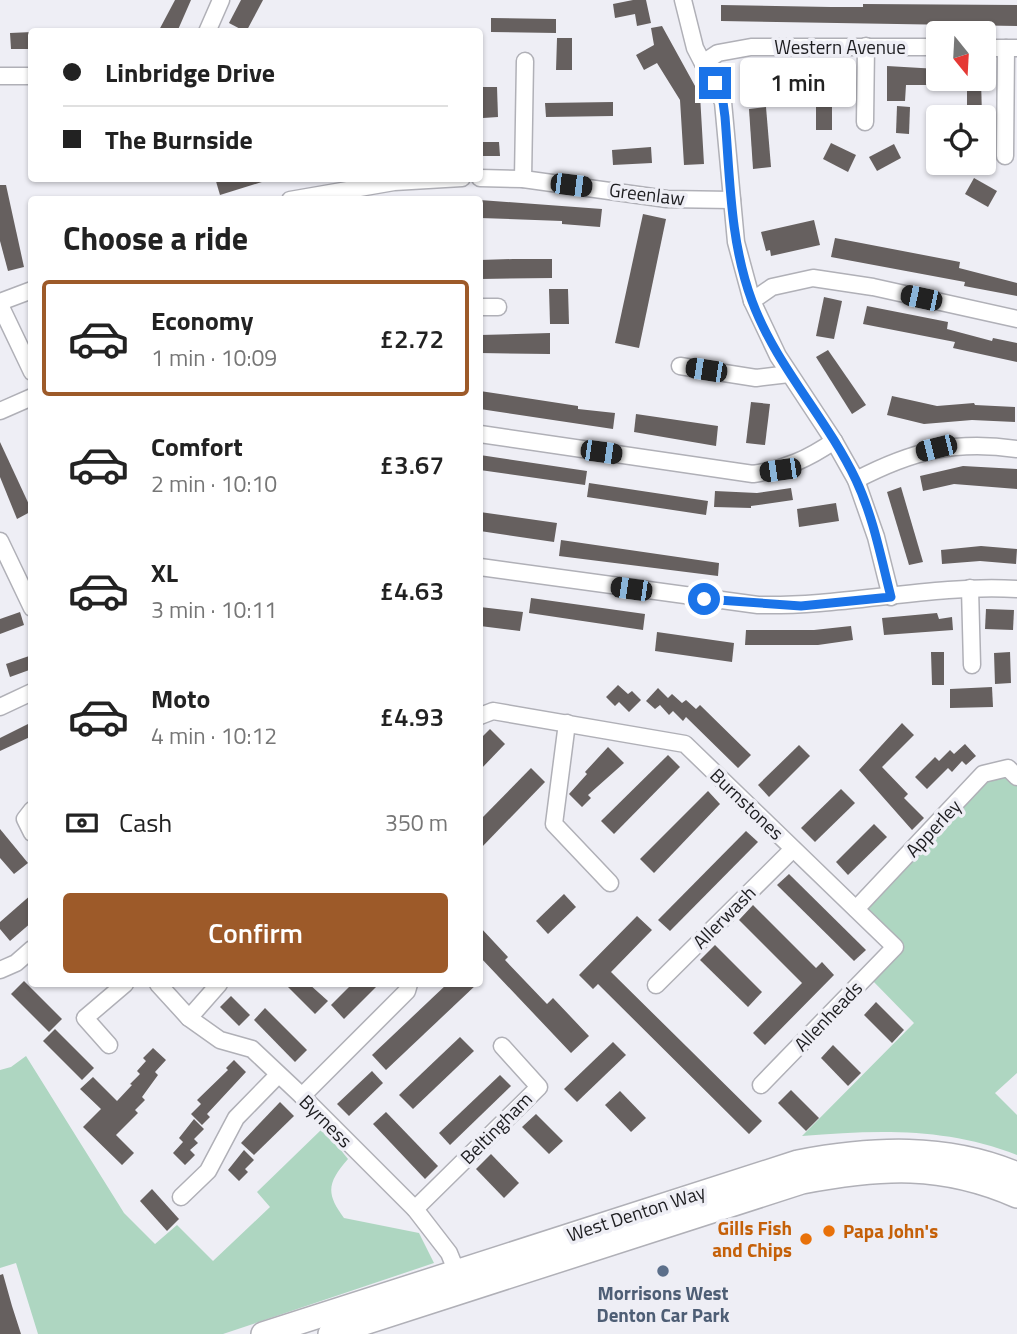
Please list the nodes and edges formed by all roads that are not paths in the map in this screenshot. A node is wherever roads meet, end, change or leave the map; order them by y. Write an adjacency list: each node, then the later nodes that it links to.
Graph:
1 (221, 0): 3 (street)
2 (683, 0): 8 (street)
3 (208, 28)
4 (866, 46): 5 (street, Western Avenue); 8 (street, Western Avenue); 11 (street)
5 (926, 47)
6 (1011, 48): 12 (street)
7 (525, 61): 14 (street)
8 (703, 63): 17 (street)
9 (0, 76): 10 (street)
10 (28, 76)
11 (865, 122)
12 (1005, 156)
13 (483, 178): 14 (street, Greenlaw)
14 (523, 179): 17 (street, Greenlaw)
15 (384, 182): 16 (street)
16 (315, 196)
17 (732, 200): 19 (street)
18 (28, 292): 20 (street)
19 (752, 301): 23 (street); 26 (street)
20 (0, 303): 24 (street)
21 (483, 307): 22 (street)
22 (498, 307)
23 (1017, 319)
24 (28, 363)
25 (680, 366): 26 (street)
26 (789, 374): 30 (street)
27 (28, 399): 28 (street)
28 (0, 411)
29 (483, 434): 30 (street)
30 (834, 441): 32 (street)
31 (1017, 449): 32 (street)
32 (856, 480): 37 (street)
33 (0, 541): 38 (street)
34 (483, 566): 37 (street)
35 (970, 588): 36 (street); 37 (street); 39 (street)
36 (1017, 589)
37 (891, 597)
38 (28, 600)
39 (972, 665)
40 (28, 694): 41 (street)
41 (0, 707)
42 (483, 715): 43 (street, Burnstones)
43 (567, 723): 45 (street, Burnstones); 46 (street)
44 (1017, 777): 47 (street, Apperley)
45 (793, 849): 47 (street, Burnstones); 51 (street, Allerwash)
46 (611, 883)
47 (856, 909): 48 (street, Burnstones)
48 (895, 947): 60 (street, Allenheads)
49 (28, 952): 50 (street)
50 (0, 970)
51 (656, 985)
52 (121, 987): 57 (street)
53 (161, 987): 56 (street, Byrness)
54 (216, 987): 56 (street)
55 (408, 987): 61 (street)
56 (189, 1018): 59 (street, Byrness)
57 (109, 1045)
58 (502, 1045): 65 (street, Beltingham)
59 (278, 1075): 61 (street, Byrness); 64 (street)
60 (761, 1085)
61 (302, 1096): 65 (street, Byrness)
62 (1017, 1174): 66 (street, West Denton Way)
63 (1017, 1196): 66 (street, West Denton Way)
64 (181, 1197)
65 (415, 1209): 66 (street, Byrness)
66 (460, 1281): 67 (street, West Denton Way); 68 (street, West Denton Way)
67 (263, 1334)
68 (330, 1334)

